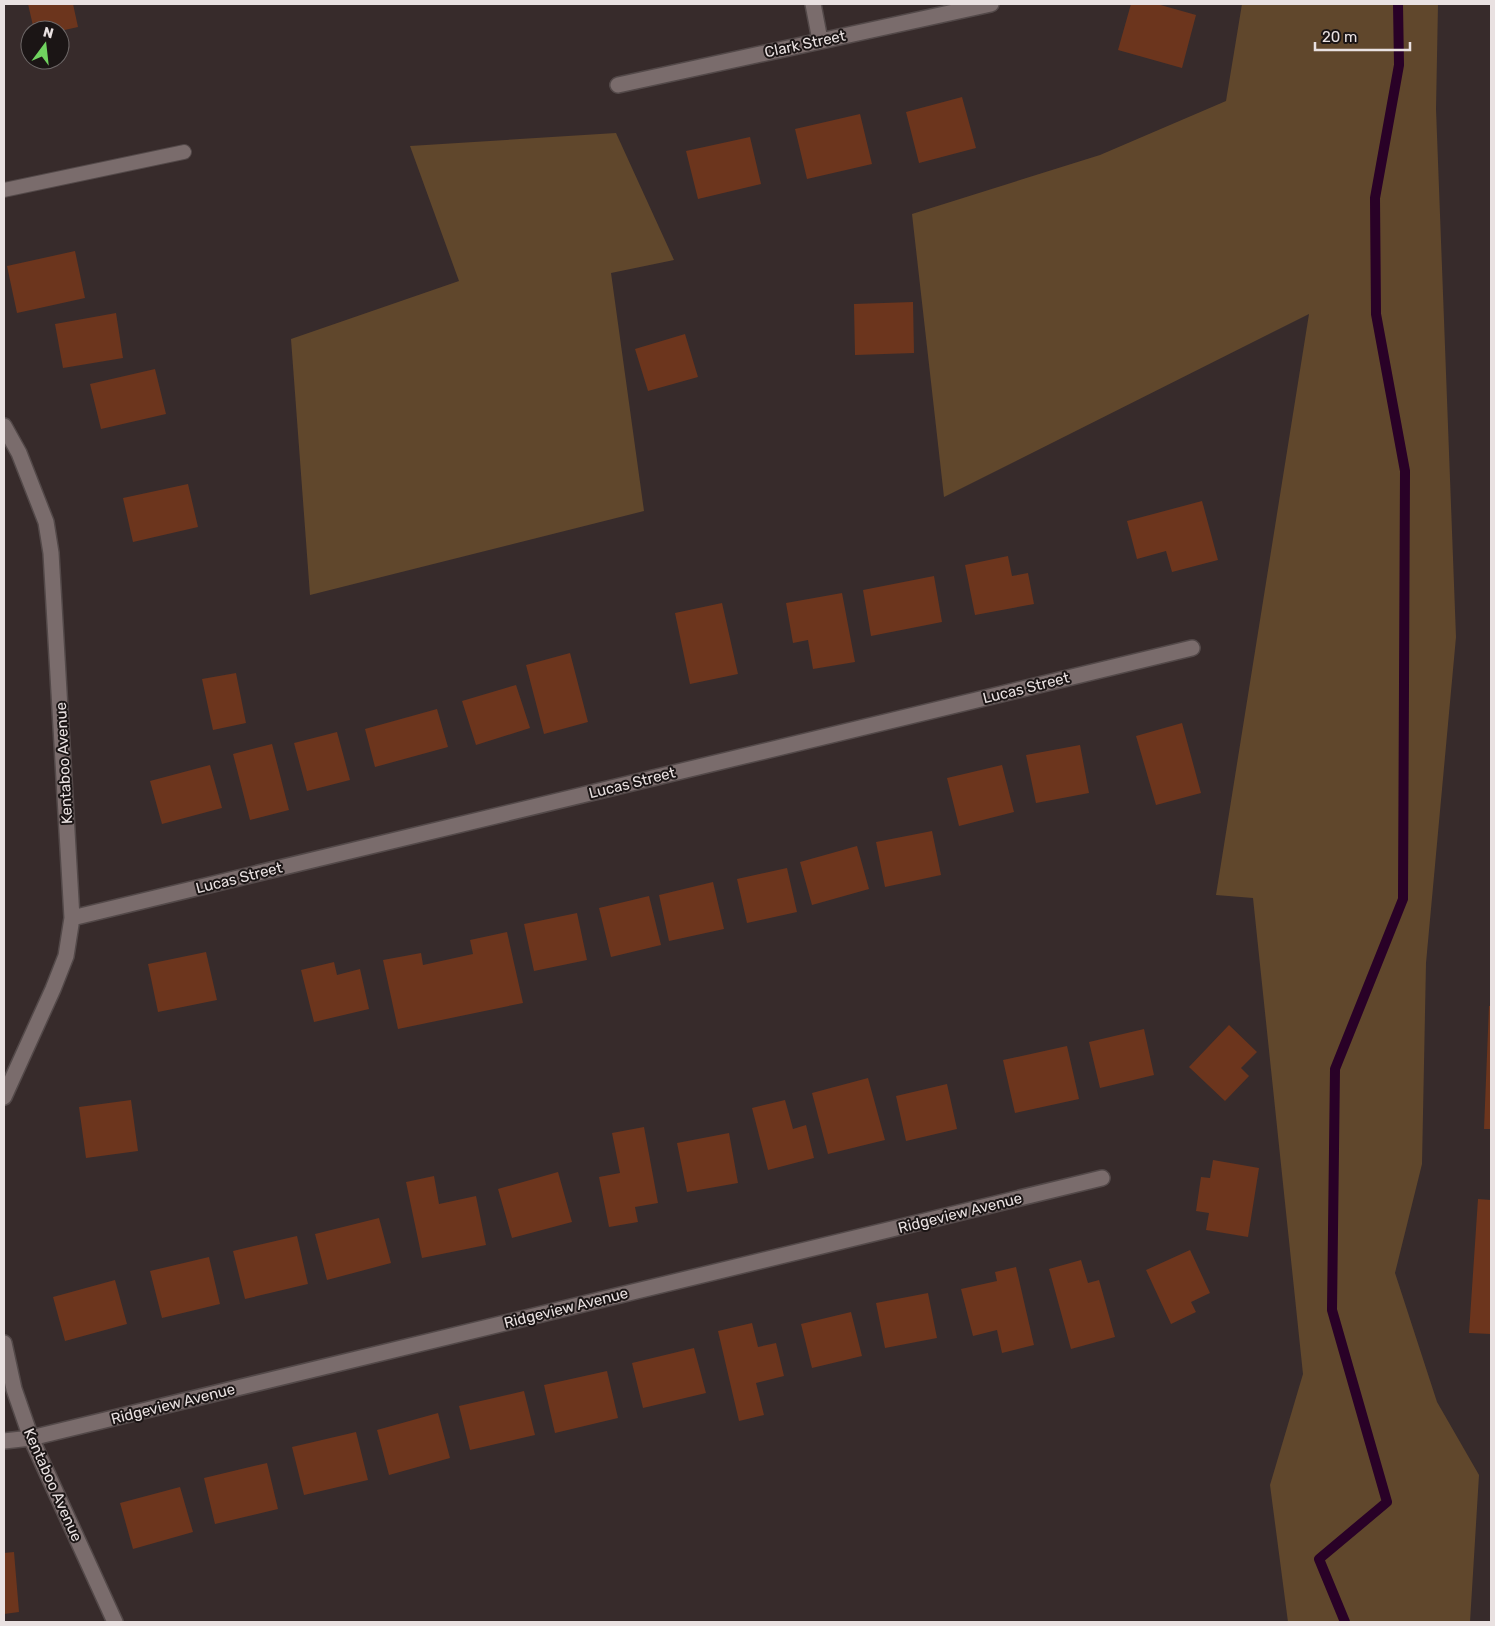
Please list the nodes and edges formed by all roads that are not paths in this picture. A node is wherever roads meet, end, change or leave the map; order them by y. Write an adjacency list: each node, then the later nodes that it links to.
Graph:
1 (812, 4): 3 (street)
2 (991, 4): 3 (street, Clark Street)
3 (820, 40): 4 (street, Clark Street)
4 (618, 85)
5 (184, 152): 6 (lane)
6 (4, 190)
7 (4, 426): 9 (street, Kentaboo Avenue)
8 (1192, 648): 9 (street, Lucas Street)
9 (72, 918): 10 (street, Kentaboo Avenue)
10 (4, 1097)
11 (1102, 1178): 13 (street, Ridgeview Avenue)
12 (4, 1343): 13 (street, Kentaboo Avenue)
13 (31, 1438): 14 (street, Ridgeview Avenue); 15 (street, Kentaboo Avenue)
14 (4, 1441)
15 (115, 1622)

